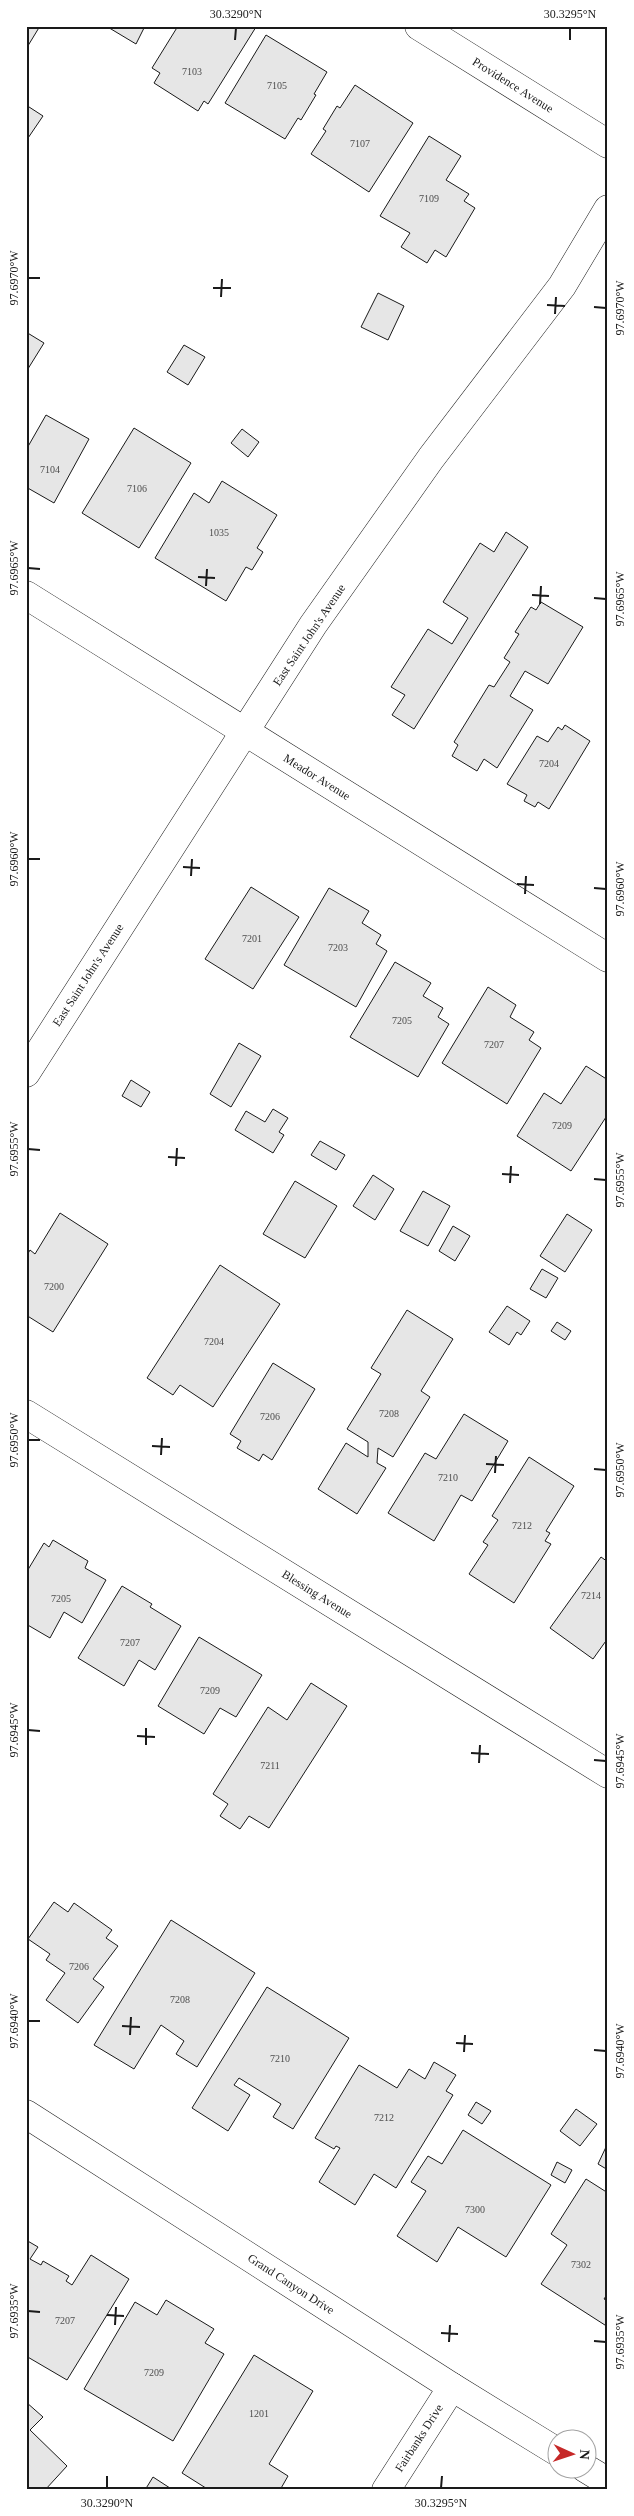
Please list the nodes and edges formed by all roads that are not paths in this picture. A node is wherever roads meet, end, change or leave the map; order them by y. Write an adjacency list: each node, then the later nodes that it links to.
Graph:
1 (419, 26): 2 (street, Providence Avenue)
2 (608, 144)
3 (608, 209): 5 (street, East Saint John's Avenue)
4 (26, 595): 5 (street, Meador Avenue)
5 (246, 732): 6 (street, Meador Avenue); 7 (street, East Saint John's Avenue)
6 (608, 958)
7 (26, 1073)
8 (26, 1414): 9 (street, Blessing Avenue)
9 (608, 1774)
10 (26, 2114): 11 (street, Grand Canyon Drive)
11 (452, 2388): 12 (street, Grand Canyon Drive); 15 (street, Fairbanks Drive)
12 (546, 2445)
13 (596, 2475): 14 (street)
14 (608, 2482)
15 (386, 2490)

